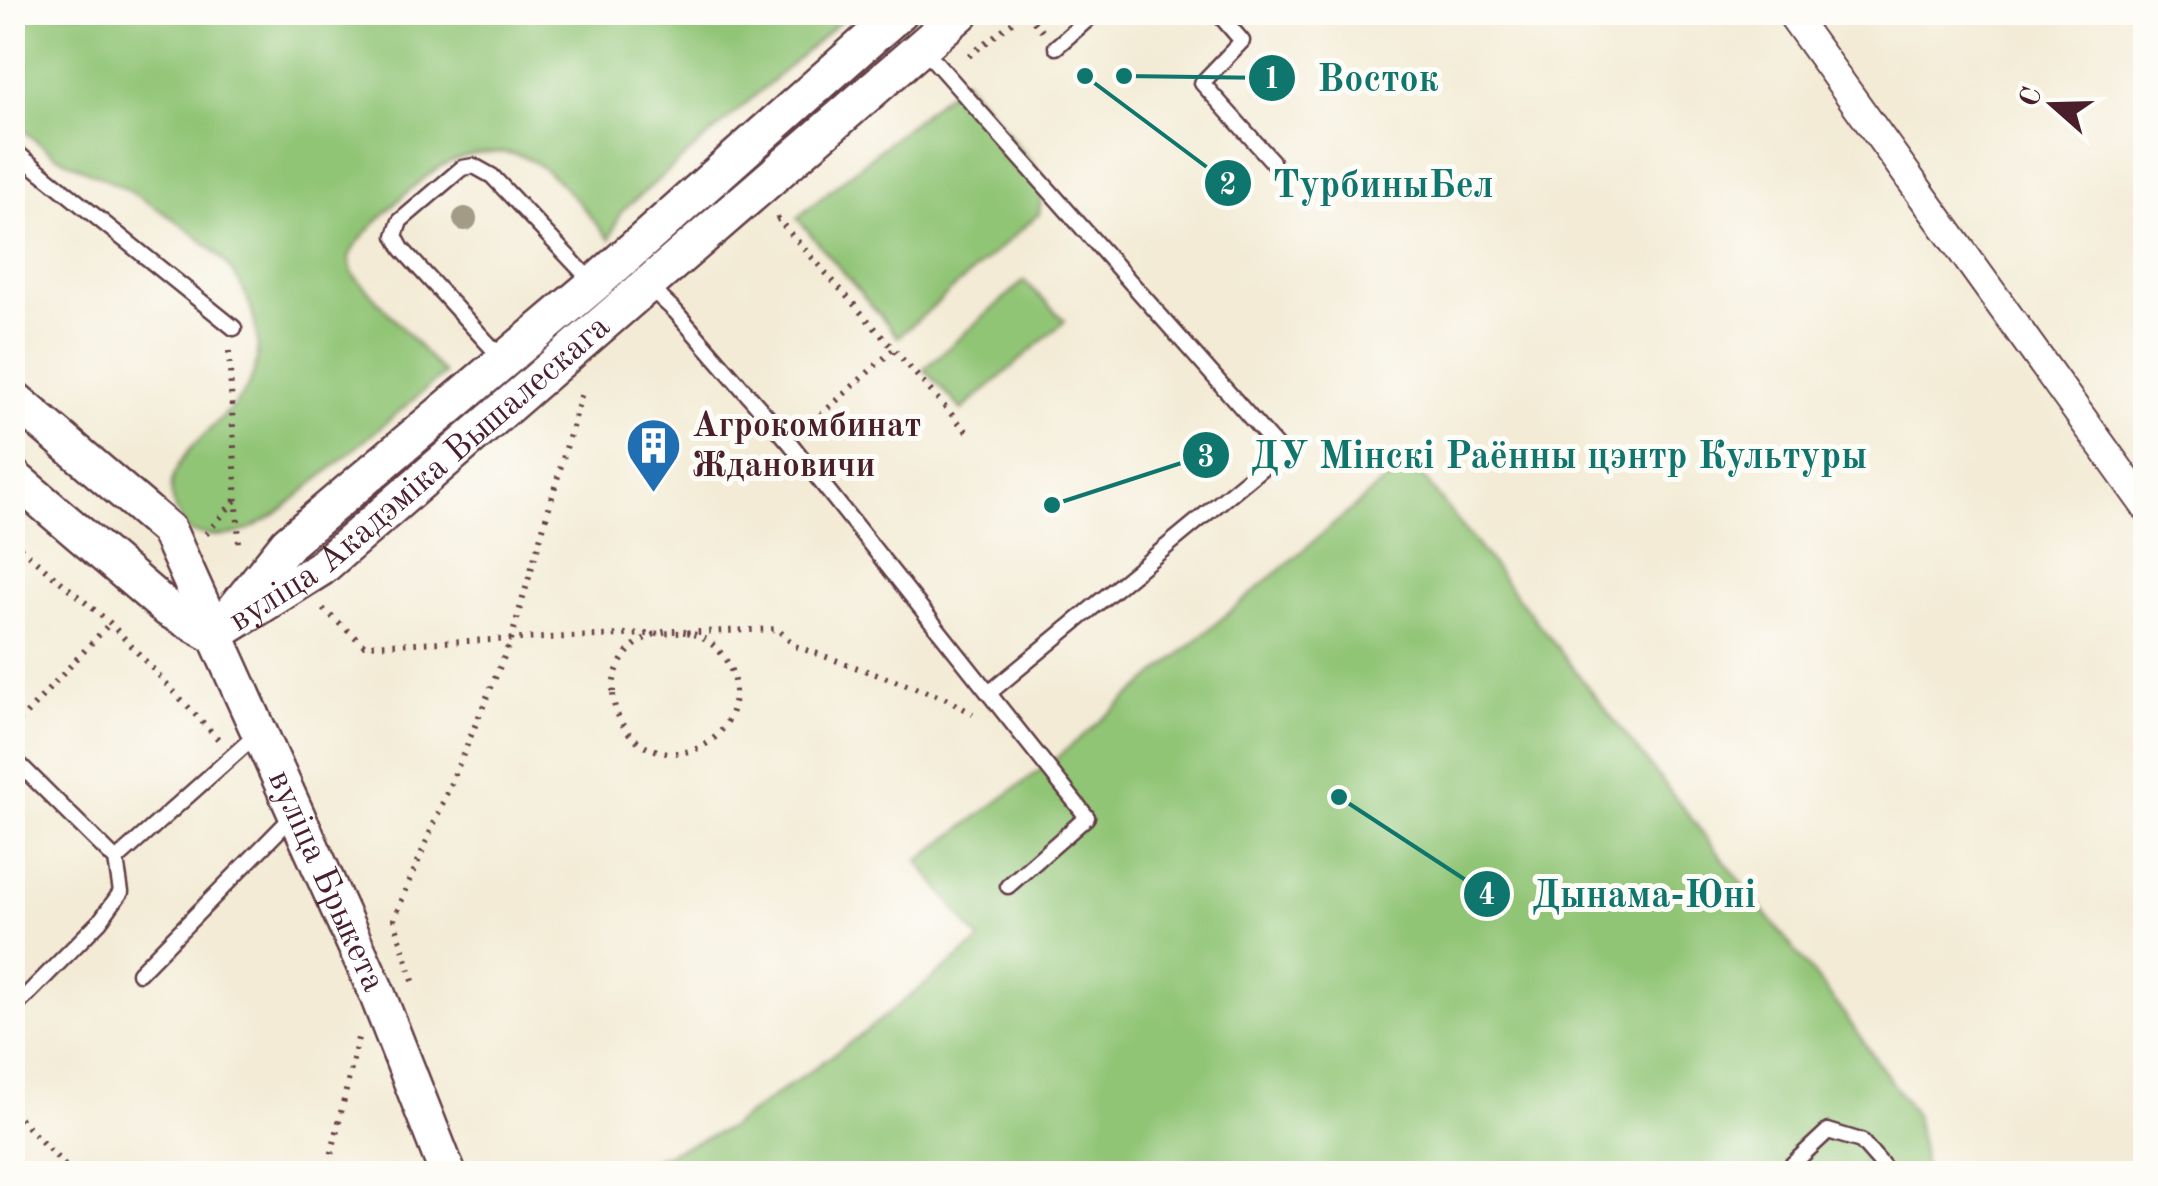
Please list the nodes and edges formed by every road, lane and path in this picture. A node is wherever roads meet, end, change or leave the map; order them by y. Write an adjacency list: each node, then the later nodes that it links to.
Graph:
1 (30, 12): 7 (path)
2 (900, 12): 14 (street, вуліца Акадэміка Вышалескага)
3 (962, 12): 8 (street, вуліца Акадэміка Вышалескага)
4 (1096, 12): 9 (lane)
5 (1216, 12): 11 (lane)
6 (1790, 12): 26 (street)
7 (12, 16)
8 (922, 47): 13 (street, вуліца Акадэміка Вышалескага); 35 (lane)
9 (1056, 48)
10 (12, 150): 15 (lane)
11 (1272, 161)
12 (763, 232): 17 (path)
13 (646, 284): 14 (street, вуліца Акадэміка Вышалескага); 23 (lane)
14 (605, 297): 18 (street, вуліца Акадэміка Вышалескага); 18 (lane); 19 (street, вуліца Акадэміка Вышалескага)
15 (234, 328)
16 (228, 343): 25 (path)
17 (892, 350): 22 (path); 23 (path)
18 (502, 359): 19 (lane); 33 (street, вуліца Акадэміка Вышалескага)
19 (527, 387): 33 (street, вуліца Акадэміка Вышалескага)
20 (584, 389): 34 (path)
21 (12, 397): 33 (street, вуліца Брыкета)
22 (968, 433)
23 (790, 443): 35 (lane)
24 (12, 476): 33 (street)
25 (238, 496): 27 (path); 28 (path)
26 (2146, 507)
27 (199, 543)
28 (239, 544)
29 (323, 609): 34 (path)
30 (110, 623): 37 (path)
31 (691, 632): 32 (path); 32 (path); 36 (path)
32 (655, 634): 34 (path)
33 (214, 635): 38 (street, вуліца Брыкета)
34 (510, 640): 43 (path)
35 (988, 693): 42 (lane)
36 (979, 718)
37 (12, 730)
38 (259, 732): 40 (street, вуліца Брыкета); 41 (lane)
39 (12, 757): 41 (lane)
40 (296, 813): 44 (lane); 48 (street, вуліца Брыкета)
41 (116, 860): 45 (lane)
42 (1008, 886)
43 (394, 919)
44 (139, 973)
45 (12, 1010)
46 (360, 1029): 50 (path)
47 (12, 1111): 49 (path)
48 (432, 1128): 51 (street, вуліца Брыкета); 52 (street, вуліца Брыкета)
49 (72, 1174)
50 (327, 1174)
51 (427, 1174)
52 (448, 1174)
53 (1782, 1174): 54 (lane)
54 (1890, 1174)

